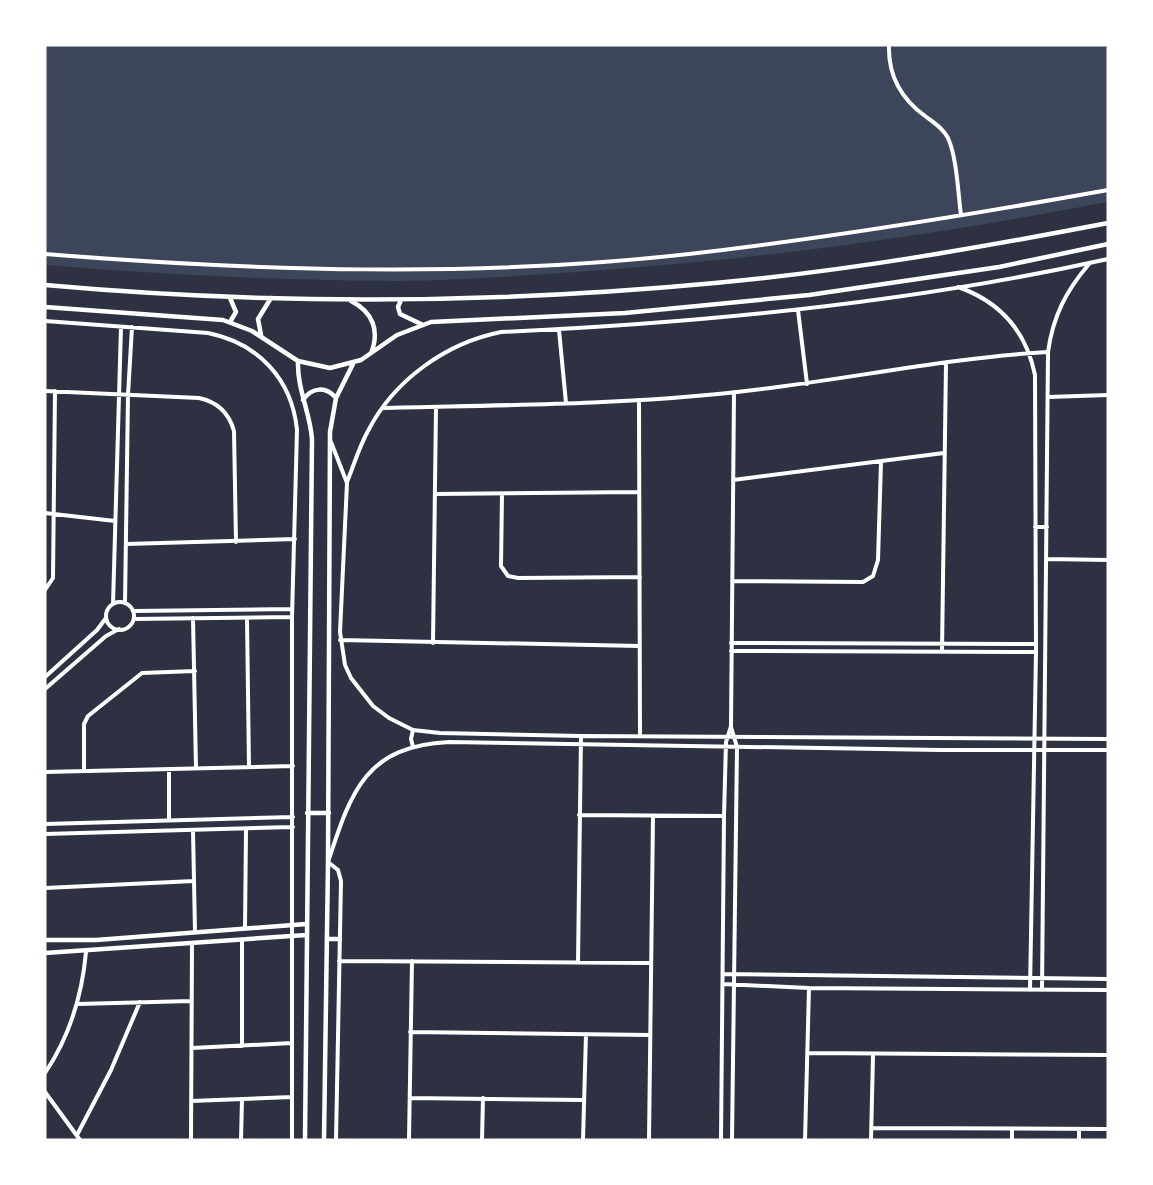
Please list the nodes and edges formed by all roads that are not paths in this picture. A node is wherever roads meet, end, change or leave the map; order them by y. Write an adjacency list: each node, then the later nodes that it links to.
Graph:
1 (889, 45): 3 (street)
2 (1108, 190): 3 (street)
3 (961, 215): 6 (street)
4 (1108, 223): 14 (street)
5 (1108, 244): 19 (street)
6 (45, 254)
7 (1108, 259): 8 (street)
8 (1089, 263): 10 (street); 24 (street)
9 (45, 285): 11 (street)
10 (958, 286): 16 (street); 25 (street)
11 (229, 298): 12 (street); 18 (street)
12 (271, 298): 13 (street); 23 (street)
13 (349, 300): 14 (street); 26 (street)
14 (401, 300): 19 (street)
15 (45, 307): 18 (street)
16 (798, 310): 22 (street); 30 (street)
17 (45, 321): 20 (street)
18 (230, 322): 23 (street)
19 (423, 324): 26 (street)
20 (121, 327): 21 (street); 34 (street)
21 (132, 327): 36 (street); 59 (street)
22 (559, 330): 41 (street); 43 (street)
23 (261, 337): 27 (street)
24 (1048, 352): 25 (street); 37 (street)
25 (1029, 353): 29 (street); 55 (street)
26 (370, 356): 28 (street)
27 (298, 361): 28 (street); 39 (street)
28 (354, 363): 38 (street)
29 (946, 363): 30 (street); 45 (street)
30 (807, 384): 33 (street)
31 (45, 391): 32 (street)
32 (55, 391): 34 (street); 53 (street)
33 (734, 392): 40 (street); 47 (street)
34 (117, 394): 36 (street); 54 (street)
35 (1107, 394): 37 (street)
36 (128, 395): 58 (street); 60 (street)
37 (1048, 397): 56 (street)
38 (336, 398): 39 (street); 44 (street)
39 (303, 400): 111 (street)
40 (639, 400): 41 (street); 49 (street)
41 (566, 403): 42 (street)
42 (436, 407): 43 (street); 50 (street)
43 (381, 408): 48 (street)
44 (330, 440): 48 (street); 112 (street)
45 (944, 453): 46 (street); 80 (street)
46 (881, 462): 47 (street); 65 (street)
47 (733, 480): 65 (street)
48 (347, 483): 77 (street)
49 (639, 492): 51 (street); 64 (street)
50 (435, 494): 51 (street); 78 (street)
51 (502, 494): 64 (street)
52 (45, 513): 53 (street)
53 (54, 514): 54 (street); 66 (street)
54 (115, 521): 57 (street)
55 (1035, 527): 56 (street); 81 (street)
56 (1047, 527): 62 (street)
57 (115, 537): 58 (street); 68 (street)
58 (126, 537): 61 (street)
59 (295, 539): 60 (street); 69 (street)
60 (236, 542): 61 (street)
61 (126, 544): 67 (street)
62 (1047, 559): 63 (street); 97 (street)
63 (1108, 560)
64 (640, 577): 82 (street)
65 (732, 581): 79 (street)
66 (45, 591)
67 (125, 603): 68 (street); 70 (street)
68 (113, 604): 71 (street)
69 (292, 609): 70 (street); 74 (street)
70 (134, 611): 75 (street)
71 (106, 617): 76 (street); 87 (street)
72 (193, 618): 73 (street); 75 (street); 86 (street)
73 (247, 618): 74 (street); 106 (street)
74 (292, 618): 105 (street)
75 (134, 619): 76 (street)
76 (118, 629): 88 (street)
77 (340, 640): 78 (street); 90 (street)
78 (433, 643): 82 (street)
79 (731, 643): 80 (street); 83 (street)
80 (942, 644): 81 (street); 84 (street)
81 (1036, 644): 85 (street)
82 (640, 646): 92 (street)
83 (731, 651): 84 (street); 89 (street)
84 (942, 652): 85 (street)
85 (1036, 652): 96 (street)
86 (195, 671): 107 (street); 109 (street)
87 (45, 677)
88 (45, 689)
89 (731, 726): 93 (street); 94 (street)
90 (413, 730): 91 (street); 99 (street)
91 (581, 736): 92 (street); 98 (street)
92 (639, 736): 93 (street)
93 (727, 737): 94 (street); 100 (street)
94 (736, 737): 96 (street); 101 (street)
95 (1108, 739): 97 (street)
96 (1033, 740): 97 (street); 102 (street)
97 (1045, 740): 103 (street)
98 (581, 744): 99 (street); 100 (street); 113 (street)
99 (413, 747): 123 (street)
100 (726, 747): 101 (street); 115 (street)
101 (737, 747): 102 (street); 146 (street)
102 (1033, 750): 103 (street); 147 (street)
103 (1045, 750): 104 (street); 148 (street)
104 (1108, 750)
105 (293, 765): 106 (street); 116 (street)
106 (249, 767): 107 (street)
107 (196, 768): 108 (street)
108 (169, 769): 109 (street); 117 (street)
109 (84, 771): 110 (street)
110 (45, 772)
111 (307, 813): 112 (street); 126 (street)
112 (329, 813): 123 (street)
113 (579, 815): 114 (street); 143 (street)
114 (654, 816): 115 (street); 144 (street)
115 (724, 816): 145 (street)
116 (293, 817): 117 (street); 119 (street)
117 (169, 820): 118 (street)
118 (45, 824)
119 (293, 827): 120 (street); 127 (street)
120 (246, 829): 121 (street); 128 (street)
121 (193, 830): 122 (street); 124 (street)
122 (45, 834)
123 (328, 862): 132 (street); 133 (street)
124 (194, 881): 125 (street); 129 (street)
125 (45, 888)
126 (306, 924): 127 (street); 130 (street)
127 (293, 925): 128 (street); 131 (street)
128 (245, 928): 129 (street)
129 (195, 932): 135 (street)
130 (306, 935): 131 (street); 185 (street)
131 (293, 936): 136 (street); 162 (street)
132 (327, 939): 133 (street); 186 (street)
133 (340, 939): 141 (street)
134 (45, 940): 135 (street)
135 (96, 940): 138 (street)
136 (242, 940): 137 (street); 163 (street)
137 (192, 944): 138 (street); 156 (street)
138 (97, 951): 139 (street)
139 (86, 952): 140 (street); 158 (street)
140 (45, 953)
141 (339, 961): 142 (street); 187 (street)
142 (412, 961): 143 (street); 159 (street)
143 (578, 962): 144 (street)
144 (651, 963): 161 (street)
145 (723, 974): 146 (street); 150 (street)
146 (733, 974): 147 (street); 151 (street)
147 (1030, 978): 148 (street); 153 (street)
148 (1042, 978): 149 (street); 154 (street)
149 (1108, 980)
150 (723, 984): 151 (street); 192 (street)
151 (733, 984): 152 (street); 193 (street)
152 (808, 988): 153 (street); 165 (street)
153 (1030, 990): 154 (street)
154 (1042, 990): 155 (street)
155 (1108, 990)
156 (192, 1001): 157 (street); 164 (street)
157 (140, 1002): 158 (street); 180 (street)
158 (78, 1004): 168 (street)
159 (410, 1032): 160 (street); 171 (street)
160 (586, 1035): 161 (street); 174 (street)
161 (651, 1035): 191 (street)
162 (292, 1043): 163 (street); 170 (street)
163 (242, 1046): 164 (street)
164 (192, 1048): 175 (street)
165 (808, 1053): 166 (street); 194 (street)
166 (873, 1055): 167 (street); 176 (street)
167 (1108, 1055)
168 (45, 1073)
169 (45, 1092): 180 (street)
170 (292, 1097): 173 (street); 184 (street)
171 (410, 1098): 172 (street); 188 (street)
172 (483, 1098): 174 (street); 189 (street)
173 (242, 1099): 175 (street); 183 (street)
174 (584, 1100): 190 (street)
175 (191, 1101): 182 (street)
176 (872, 1128): 177 (street); 195 (street)
177 (1012, 1129): 178 (street); 196 (street)
178 (1079, 1129): 179 (street); 197 (street)
179 (1108, 1130)
180 (77, 1135): 181 (street)
181 (80, 1140)
182 (191, 1140)
183 (241, 1140)
184 (292, 1140)
185 (304, 1140)
186 (324, 1140)
187 (336, 1140)
188 (409, 1140)
189 (482, 1140)
190 (583, 1140)
191 (649, 1140)
192 (722, 1140)
193 (732, 1140)
194 (805, 1140)
195 (872, 1140)
196 (1012, 1140)
197 (1079, 1140)

